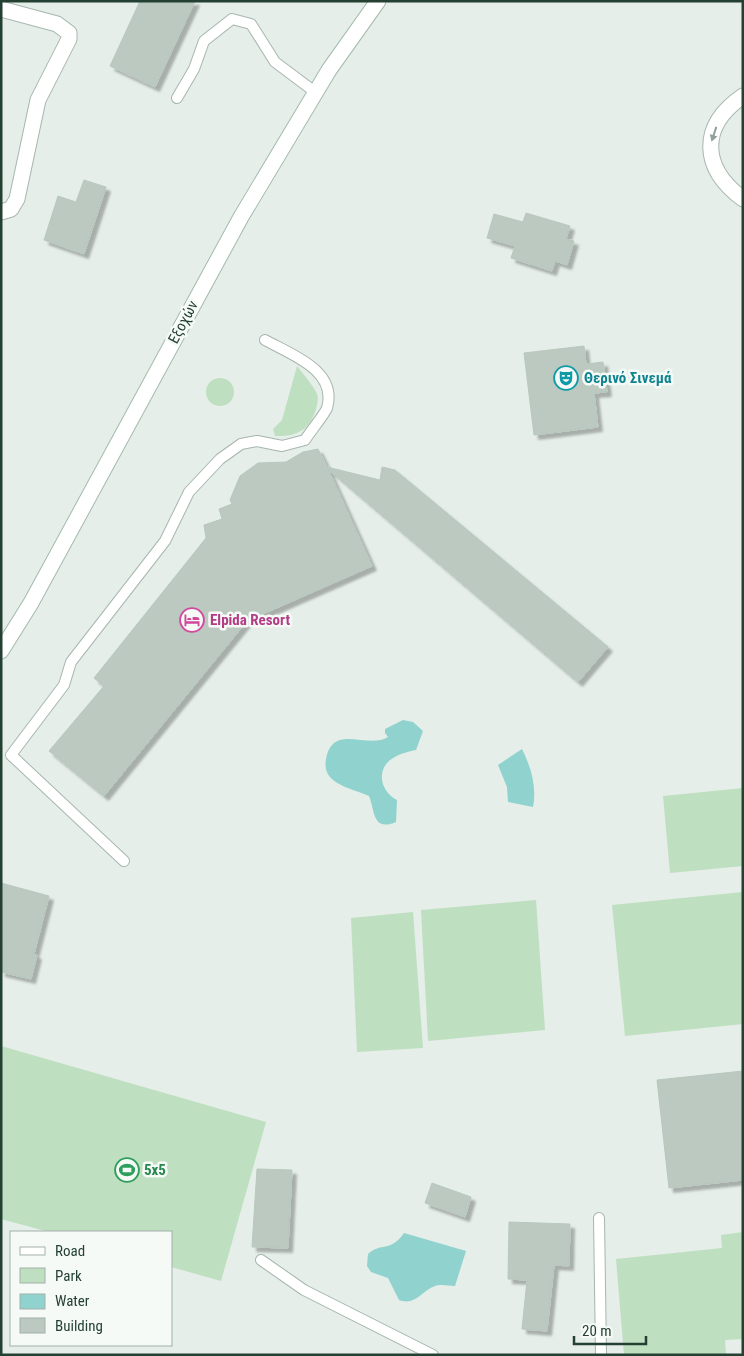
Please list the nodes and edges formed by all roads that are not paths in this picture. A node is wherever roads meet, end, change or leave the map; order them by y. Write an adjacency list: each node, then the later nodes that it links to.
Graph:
1 (378, 1): 3 (main road, Εξοχών)
2 (1, 9): 7 (main road)
3 (315, 92): 5 (lane); 9 (main road, Εξοχών)
4 (743, 96): 6 (main road, one-way to 6)
5 (177, 98)
6 (743, 199)
7 (1, 212)
8 (265, 340): 10 (lane)
9 (1, 651)
10 (124, 860)
11 (600, 1218): 14 (lane)
12 (261, 1260): 13 (lane)
13 (433, 1355)
14 (601, 1355)

